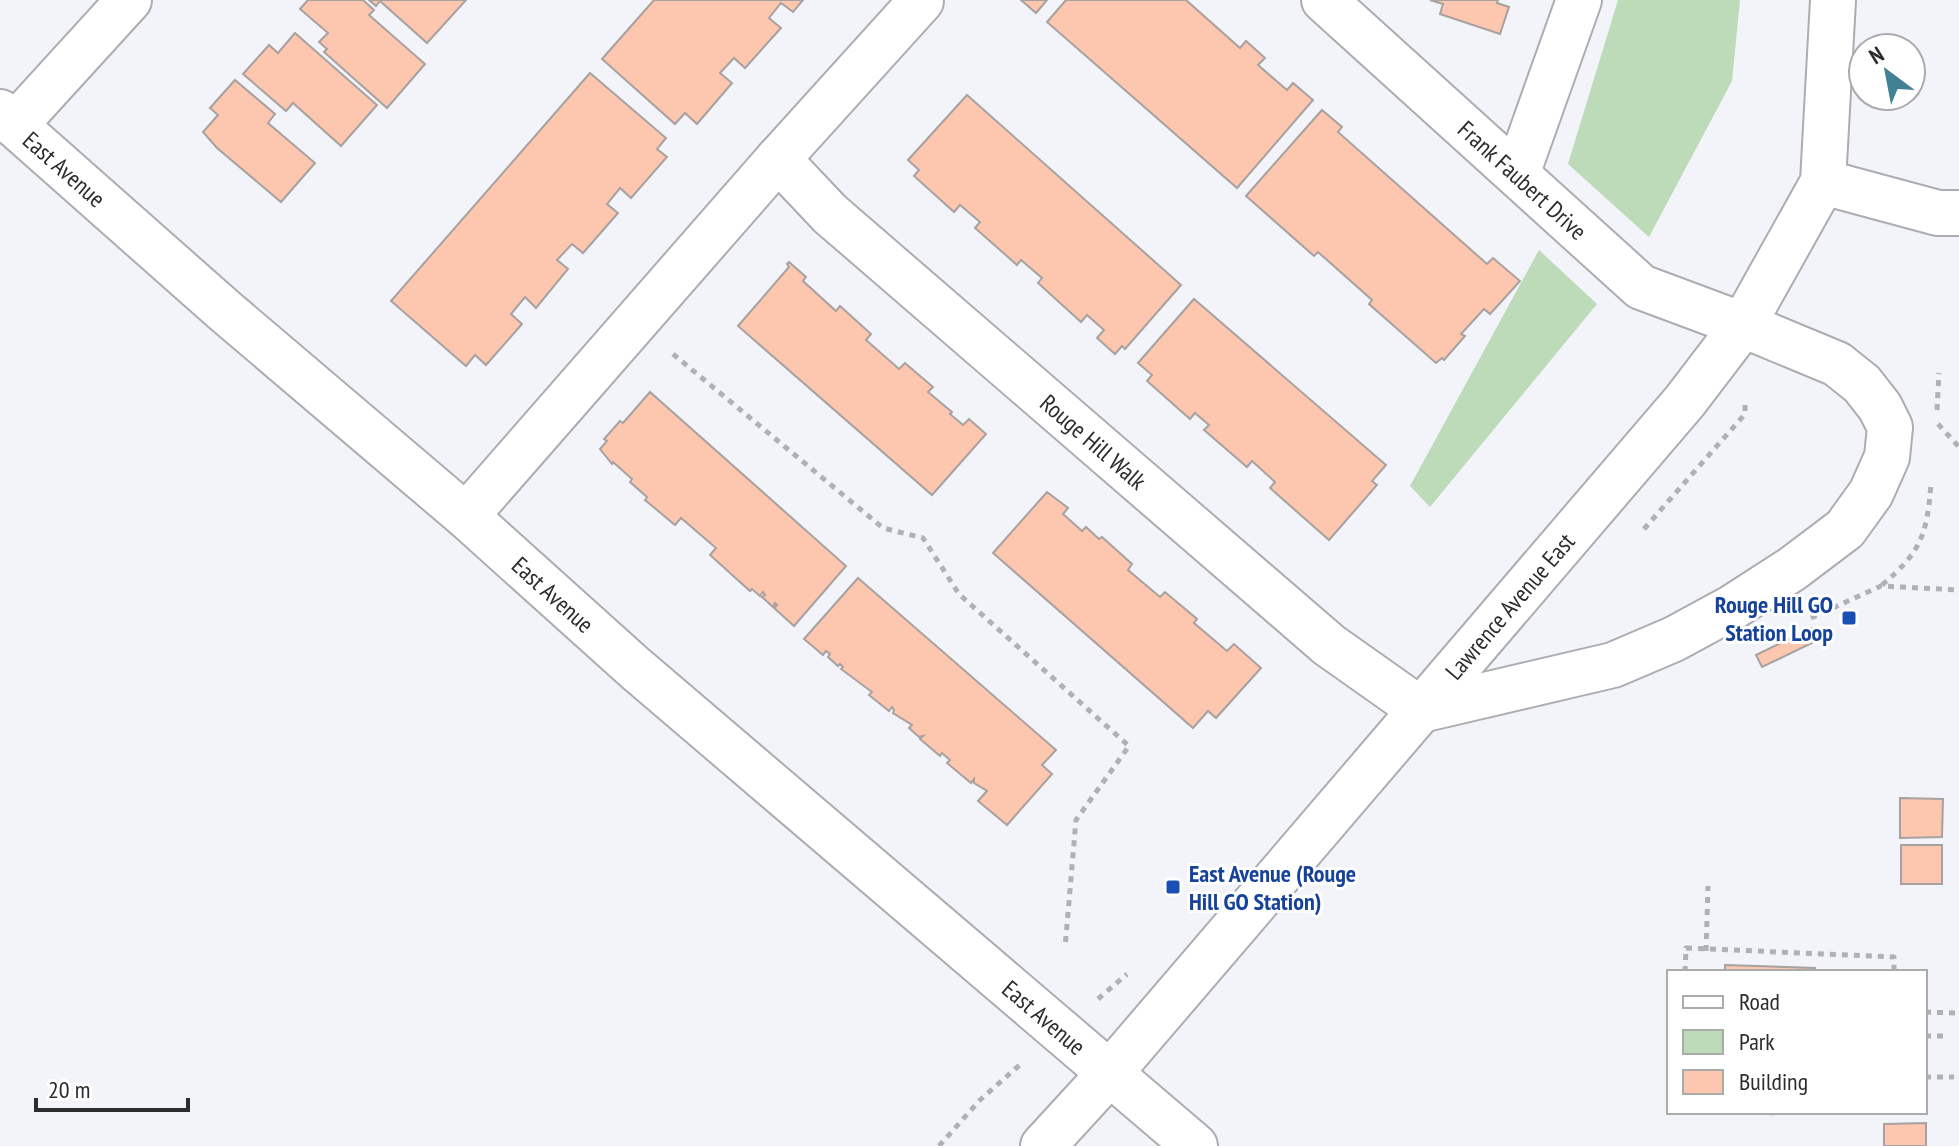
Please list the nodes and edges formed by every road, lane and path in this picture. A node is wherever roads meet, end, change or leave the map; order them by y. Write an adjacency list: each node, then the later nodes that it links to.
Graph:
1 (129, 0): 6 (street)
2 (1324, 0): 8 (street, Frank Faubert Drive)
3 (1579, 0): 8 (street)
4 (1833, 0): 9 (street, Lawrence Avenue East)
5 (921, 1): 7 (street)
6 (8, 118): 18 (street, East Avenue)
7 (778, 159): 11 (street); 22 (street, Rouge Hill Walk)
8 (1517, 174): 12 (street, Frank Faubert Drive)
9 (1823, 182): 10 (street); 12 (street, Lawrence Avenue East)
10 (1959, 213)
11 (635, 323): 18 (street); 24 (path)
12 (1743, 325): 22 (street, Lawrence Avenue East); 22 (street, Frank Faubert Drive)
13 (1939, 373): 14 (path)
14 (1936, 422): 15 (path); 16 (path)
15 (1935, 436)
16 (1959, 447)
17 (1931, 479): 19 (path)
18 (466, 516): 32 (street, East Avenue)
19 (1881, 586)
20 (1924, 590): 21 (path)
21 (1959, 590)
22 (1421, 710): 32 (street, Lawrence Avenue East)
23 (1708, 886): 25 (path)
24 (1065, 948)
25 (1706, 951): 26 (path); 27 (path)
26 (1685, 970)
27 (1894, 970)
28 (1927, 1012): 29 (path)
29 (1955, 1013)
30 (1927, 1036): 31 (path)
31 (1946, 1036)
32 (1109, 1074): 37 (street, Lawrence Avenue East); 38 (street, East Avenue)
33 (1927, 1077): 34 (path)
34 (1954, 1077)
35 (980, 1100): 36 (path)
36 (939, 1146)
37 (1043, 1146)
38 (1195, 1146)

